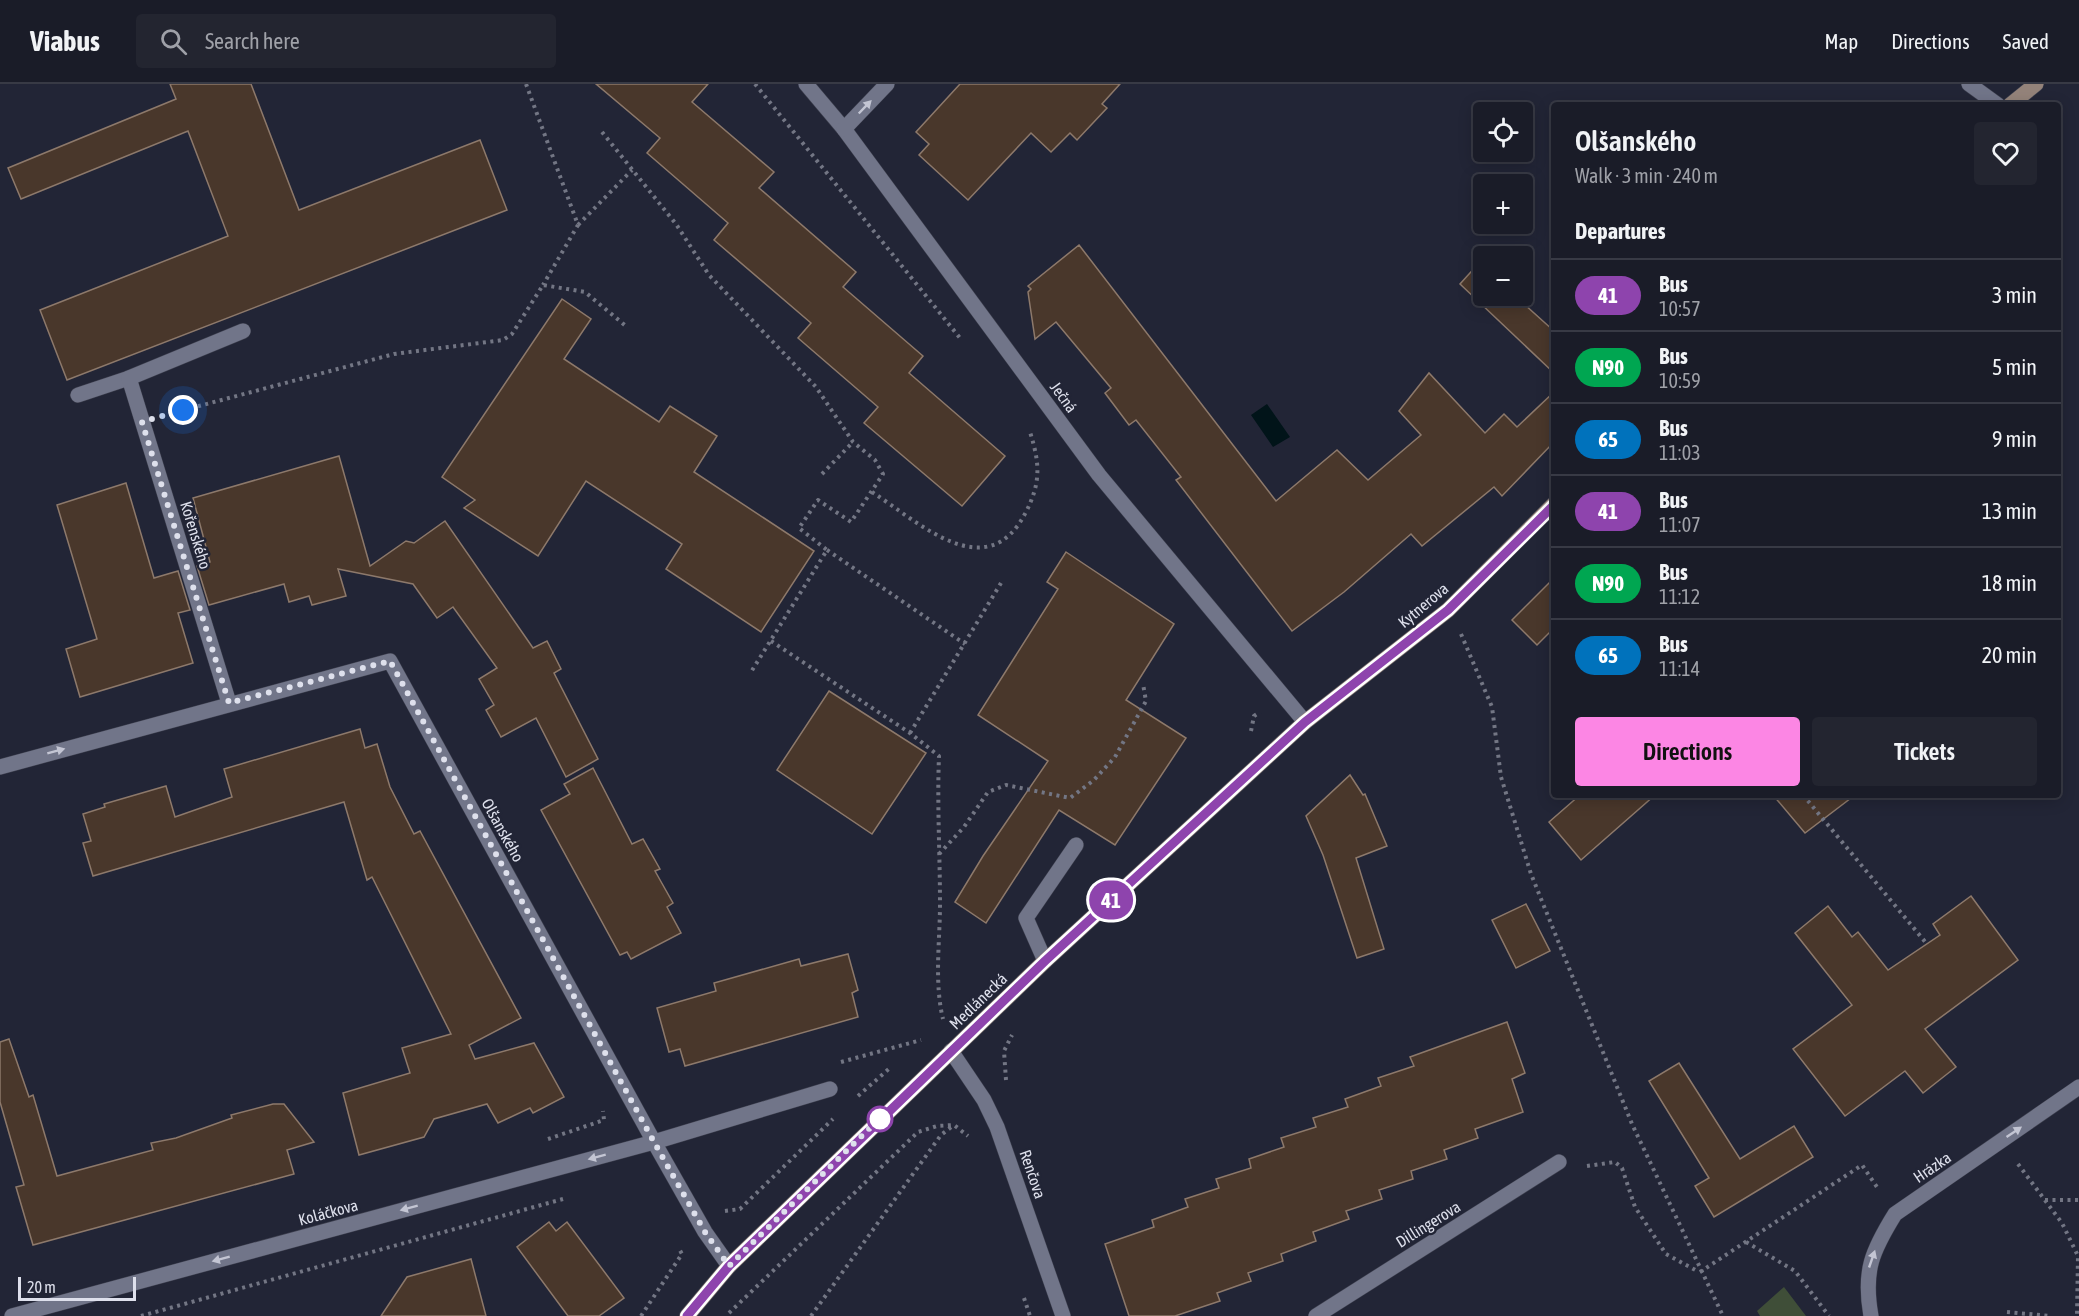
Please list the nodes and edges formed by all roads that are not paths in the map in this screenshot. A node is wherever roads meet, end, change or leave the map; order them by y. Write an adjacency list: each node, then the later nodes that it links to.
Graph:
1 (806, 84): 7 (street, Ječná)
2 (887, 84): 7 (street, one-way to 2)
3 (1969, 84): 5 (street)
4 (2036, 84): 6 (street)
5 (1994, 102)
6 (2014, 102)
7 (844, 129): 13 (street, Ječná)
8 (243, 331): 9 (street)
9 (129, 378): 10 (street); 12 (street, Kořenského)
10 (78, 395)
11 (1551, 507): 13 (street, Kytnerova)
12 (229, 703): 14 (street, one-way to 12); 20 (street, Olšanského)
13 (1305, 722): 16 (street, Medlánecká)
14 (0, 767)
15 (1076, 845): 16 (street)
16 (1045, 961): 17 (street, Medlánecká)
17 (951, 1051): 22 (street, Medlánecká); 25 (street, Renčova)
18 (2079, 1087): 27 (street, Hrázka, one-way to 18)
19 (830, 1089): 20 (street, Koláčkova)
20 (654, 1142): 22 (street); 23 (street, Koláčkova, one-way to 23)
21 (1559, 1162): 26 (street, Dillingerova)
22 (729, 1266): 24 (street, Medlánecká)
23 (12, 1316)
24 (687, 1316)
25 (1063, 1316)
26 (1316, 1316)
27 (1872, 1316)

